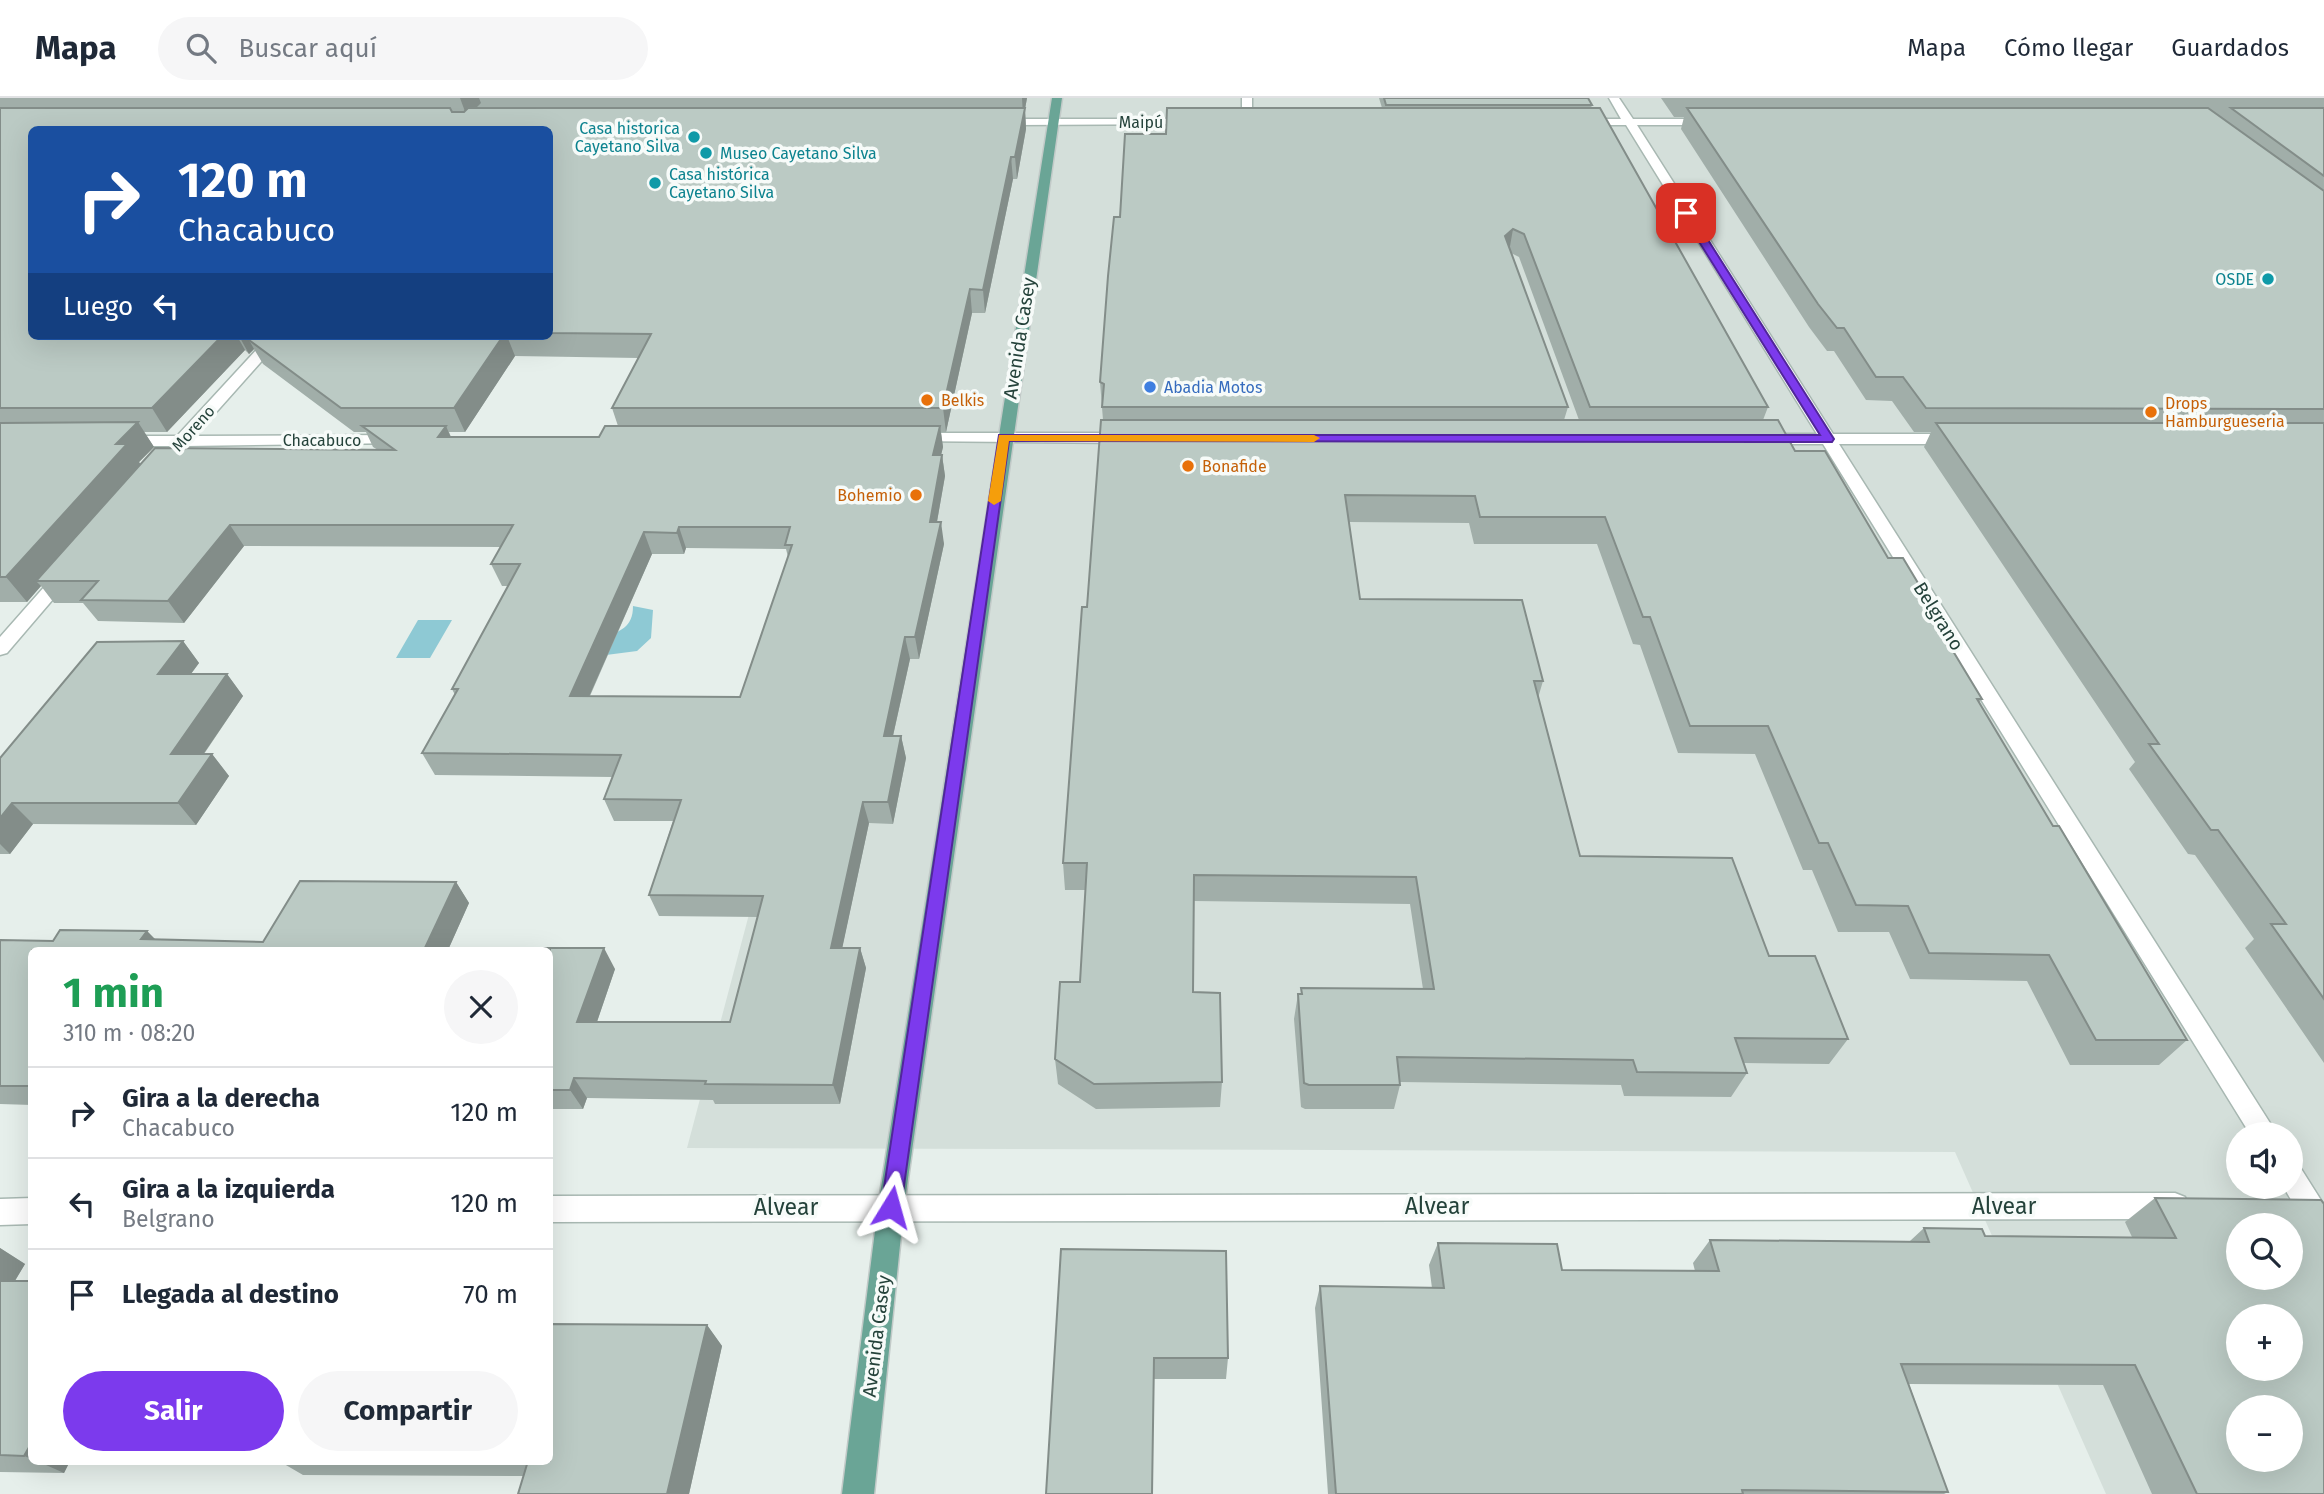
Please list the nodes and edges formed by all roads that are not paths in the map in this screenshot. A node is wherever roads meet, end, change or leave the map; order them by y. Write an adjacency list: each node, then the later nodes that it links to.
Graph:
1 (1057, 98): 5 (main road, Avenida Casey)
2 (1247, 98): 8 (street)
3 (1614, 98): 11 (street, Belgrano)
4 (983, 122): 5 (street, Maipú)
5 (1053, 122): 6 (street, Maipú); 15 (main road, Avenida Casey)
6 (1206, 122)
7 (1234, 122): 8 (street)
8 (1248, 122): 9 (street)
9 (1262, 122)
10 (1575, 122): 11 (street)
11 (1629, 122): 12 (street); 18 (street, Belgrano)
12 (1727, 122)
13 (273, 340): 22 (street, Moreno)
14 (892, 438): 15 (street)
15 (1004, 438): 16 (street); 31 (main road, Avenida Casey)
16 (1143, 438)
17 (1748, 439): 18 (street)
18 (1828, 439): 19 (street); 26 (street, Belgrano)
19 (1966, 439)
20 (418, 440): 22 (street, Chacabuco)
21 (111, 441): 22 (street, Chacabuco)
22 (181, 441): 23 (street, Moreno)
23 (163, 462)
24 (81, 555): 25 (street)
25 (0, 649)
26 (2256, 1122)
27 (2303, 1190): 30 (street)
28 (2198, 1206): 31 (street, Alvear)
29 (2281, 1206): 30 (street)
30 (2317, 1206): 35 (street)
31 (891, 1207): 32 (street, Alvear); 36 (main road, Avenida Casey)
32 (553, 1209)
33 (0, 1212): 34 (street)
34 (28, 1212)
35 (2324, 1230)
36 (858, 1494)

